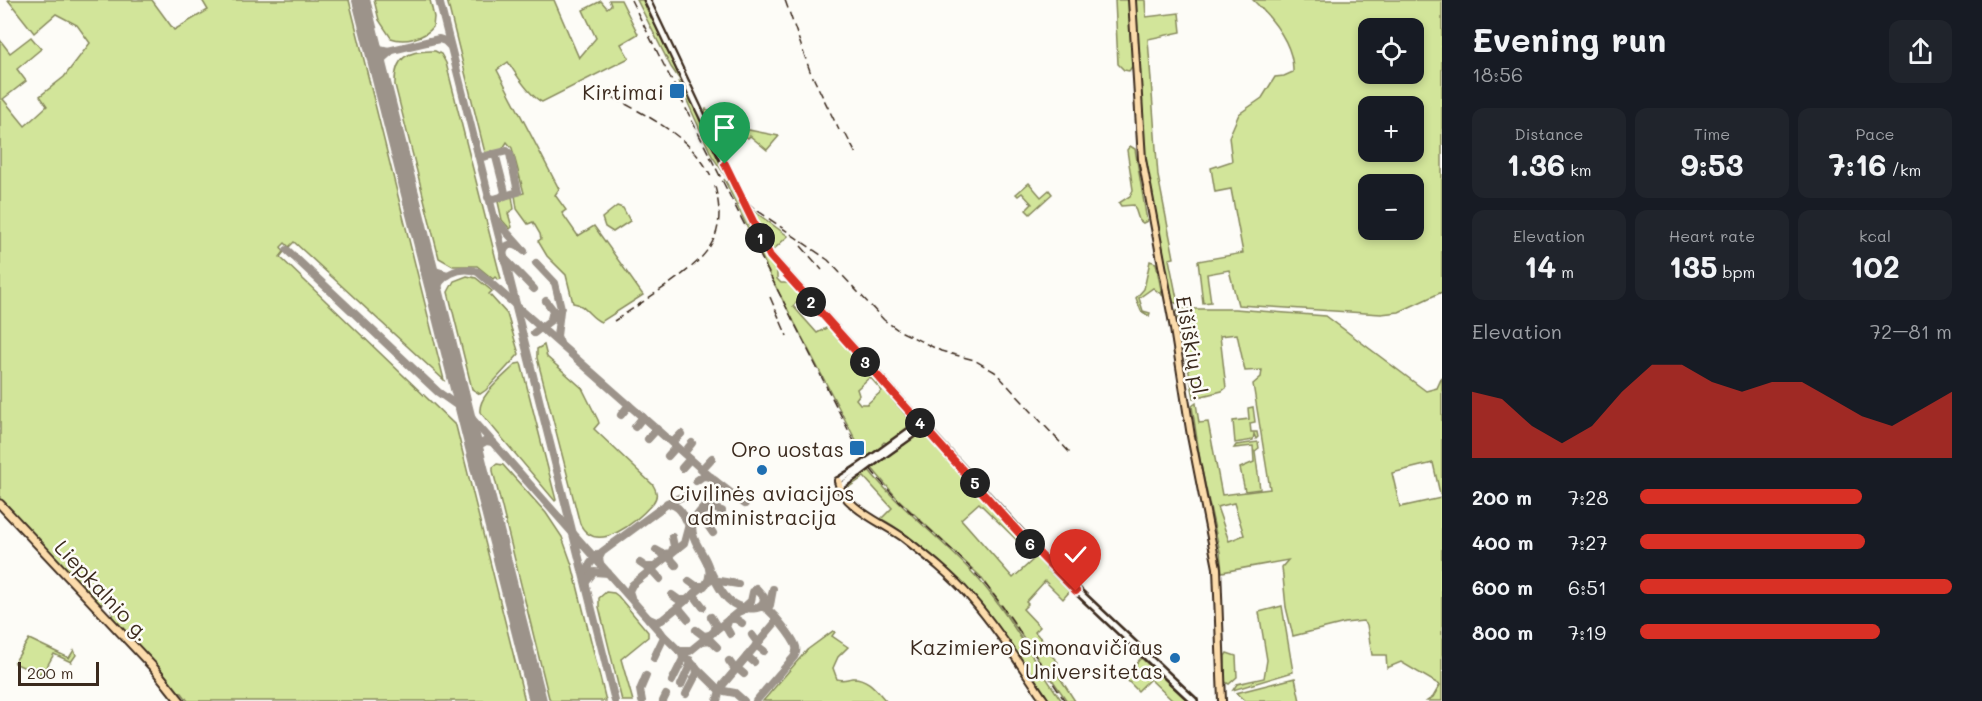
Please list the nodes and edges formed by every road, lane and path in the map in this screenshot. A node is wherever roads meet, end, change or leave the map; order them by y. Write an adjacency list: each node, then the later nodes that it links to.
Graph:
1 (647, 0): 3 (street)
2 (1132, 0): 9 (main road, Eišiškių pl.)
3 (922, 425): 4 (main road, bridge); 8 (main road)
4 (840, 483): 7 (main road)
5 (0, 504): 6 (highway, Liepkalnio g.)
6 (180, 701)
7 (1045, 701)
8 (1194, 701)
9 (1222, 701)

